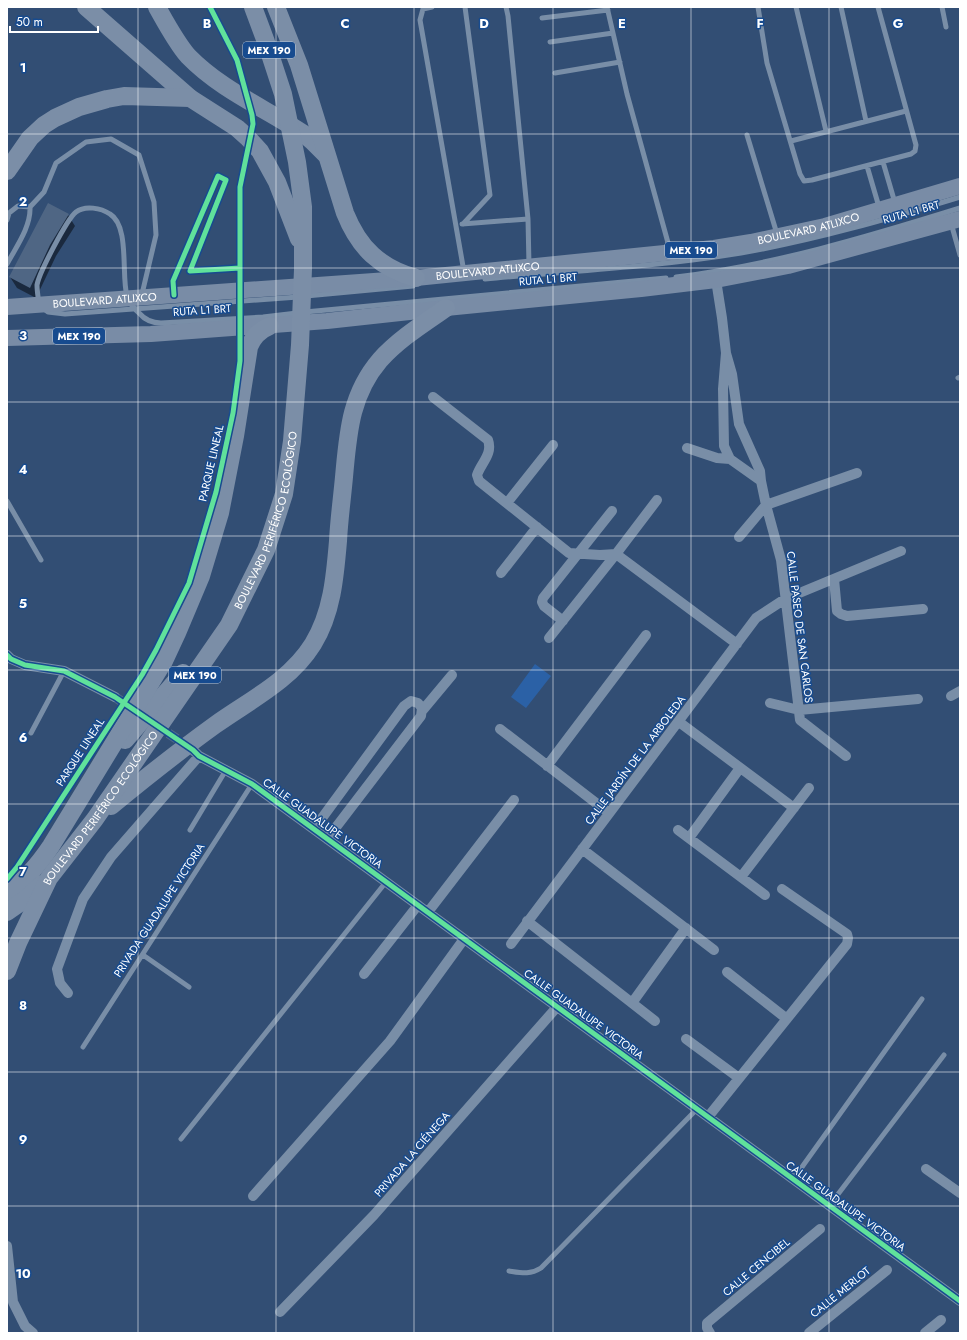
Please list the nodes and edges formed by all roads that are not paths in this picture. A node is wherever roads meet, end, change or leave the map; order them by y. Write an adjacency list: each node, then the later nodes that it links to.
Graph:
1 (86, 7): 20 (highway)
2 (157, 7): 26 (highway)
3 (253, 7): 42 (highway, BOULEVARD PERIFÉRICO ECOLÓGICO / MEX 190)
4 (276, 7): 26 (highway)
5 (432, 7): 40 (lane)
6 (465, 7): 39 (lane)
7 (506, 7): 36 (lane)
8 (758, 7): 25 (lane)
9 (796, 7): 23 (lane)
10 (841, 7): 22 (lane)
11 (878, 7): 21 (lane)
12 (942, 7): 15 (lane)
13 (608, 8): 14 (lane); 16 (lane)
14 (542, 18)
15 (946, 27)
16 (613, 33): 17 (lane); 18 (lane)
17 (550, 42)
18 (620, 62): 19 (lane); 43 (lane)
19 (555, 73)
20 (190, 98): 29 (highway); 42 (highway)
21 (906, 111): 22 (lane); 27 (lane)
22 (866, 121): 23 (lane)
23 (826, 131): 25 (lane)
24 (747, 135): 41 (lane)
25 (790, 141): 28 (lane)
26 (328, 158): 50 (highway)
27 (883, 162): 28 (lane); 32 (lane)
28 (867, 166): 35 (lane)
29 (7, 171)
30 (960, 186): 32 (main road, BOULEVARD ATLIXCO / MEX 190)
31 (960, 197): 48 (lane, RUTA L1 BRT)
32 (896, 206): 35 (main road, BOULEVARD ATLIXCO / MEX 190)
33 (30, 207): 37 (lane); 45 (lane); 51 (lane)
34 (960, 208): 51 (lane, RUTA L1 BRT)
35 (880, 210): 41 (main road, BOULEVARD ATLIXCO / MEX 190)
36 (528, 219): 39 (lane); 46 (lane)
37 (7, 220)
38 (955, 220): 44 (lane); 49 (main road, MEX 190)
39 (463, 224): 40 (lane)
40 (457, 225): 47 (lane)
41 (778, 236): 43 (main road, BOULEVARD ATLIXCO / MEX 190)
42 (303, 249): 80 (highway, BOULEVARD PERIFÉRICO ECOLÓGICO / MEX 190)
43 (671, 252): 46 (main road, BOULEVARD ATLIXCO / MEX 190)
44 (960, 255)
45 (7, 264)
46 (530, 267): 47 (main road, BOULEVARD ATLIXCO / MEX 190)
47 (464, 274): 50 (main road, BOULEVARD ATLIXCO / MEX 190)
48 (480, 280)
49 (716, 280): 54 (main road, MEX 190); 57 (street, CALLE PASEO DE SAN CARLOS)
50 (417, 282): 51 (main road, BOULEVARD ATLIXCO / MEX 190)
51 (135, 302): 52 (main road, BOULEVARD ATLIXCO / MEX 190); 52 (lane)
52 (39, 305): 53 (main road, BOULEVARD ATLIXCO / MEX 190)
53 (7, 307)
54 (446, 308): 55 (main road, MEX 190); 105 (highway)
55 (270, 326): 56 (main road, MEX 190); 99 (highway)
56 (7, 338)
57 (726, 353): 61 (street, CALLE PASEO DE SAN CARLOS); 63 (street, CALLE PASEO DE SAN CARLOS)
58 (433, 397): 66 (street)
59 (553, 444): 66 (street)
60 (687, 448): 61 (street)
61 (730, 459): 63 (street)
62 (857, 473): 67 (street)
63 (761, 481): 67 (street, CALLE PASEO DE SAN CARLOS)
64 (657, 500): 73 (street)
65 (7, 501): 74 (lane)
66 (507, 503): 69 (street)
67 (766, 505): 70 (street); 77 (street, CALLE PASEO DE SAN CARLOS)
68 (612, 511): 72 (street)
69 (537, 527): 72 (street); 75 (street)
70 (739, 537)
71 (900, 551): 76 (street, CALLE JARDÍN DE LA ARBOLEDA)
72 (578, 554): 73 (street); 79 (street)
73 (616, 554): 79 (street); 83 (street)
74 (42, 560)
75 (501, 573)
76 (834, 579): 77 (street, CALLE JARDÍN DE LA ARBOLEDA); 78 (street)
77 (785, 599): 83 (street, CALLE JARDÍN DE LA ARBOLEDA); 90 (street, CALLE PASEO DE SAN CARLOS)
78 (923, 609)
79 (563, 622): 82 (street)
80 (229, 625): 99 (highway); 105 (highway, BOULEVARD PERIFÉRICO ECOLÓGICO / MEX 190)
81 (646, 635): 96 (street)
82 (549, 638)
83 (737, 644): 92 (street, CALLE JARDÍN DE LA ARBOLEDA)
84 (8, 660): 85 (street)
85 (64, 671): 87 (street); 94 (lane)
86 (452, 674): 91 (street)
87 (115, 697)
88 (918, 699): 90 (street)
89 (770, 703): 90 (street)
90 (799, 710): 95 (street, CALLE PASEO DE SAN CARLOS)
91 (422, 711): 106 (street); 109 (street)
92 (679, 722): 97 (street); 104 (street, CALLE JARDÍN DE LA ARBOLEDA)
93 (500, 729): 96 (street)
94 (31, 733)
95 (846, 756)
96 (547, 766): 104 (street)
97 (740, 768): 103 (street); 110 (street)
98 (226, 770): 100 (street, CALLE GUADALUPE VICTORIA); 107 (lane); 131 (street, CALLE GUADALUPE VICTORIA)
99 (97, 772): 116 (highway)
100 (252, 784): 106 (street, CALLE GUADALUPE VICTORIA); 126 (lane, PRIVADA GUADALUPE VICTORIA)
101 (809, 788): 103 (street)
102 (514, 800): 120 (street)
103 (794, 808): 112 (street)
104 (609, 813): 111 (street, CALLE JARDÍN DE LA ARBOLEDA)
105 (95, 819): 113 (highway, BOULEVARD PERIFÉRICO ECOLÓGICO / MEX 190)
106 (314, 829): 109 (street, CALLE GUADALUPE VICTORIA)
107 (190, 830)
108 (678, 830): 110 (street)
109 (327, 838): 114 (street, CALLE GUADALUPE VICTORIA)
110 (689, 838): 112 (street)
111 (582, 849): 121 (street, CALLE JARDÍN DE LA ARBOLEDA); 122 (street)
112 (741, 877): 117 (street)
113 (48, 878): 119 (highway); 127 (highway, BOULEVARD PERIFÉRICO ECOLÓGICO / MEX 190)
114 (386, 882): 118 (street, CALLE GUADALUPE VICTORIA); 143 (lane)
115 (782, 889): 135 (street)
116 (7, 892)
117 (765, 895)
118 (418, 905): 120 (street, CALLE GUADALUPE VICTORIA); 129 (street)
119 (7, 912)
120 (428, 912): 123 (street, CALLE GUADALUPE VICTORIA)
121 (527, 921): 124 (street, CALLE JARDÍN DE LA ARBOLEDA); 133 (street)
122 (686, 928): 125 (street); 133 (street)
123 (464, 939): 134 (street, CALLE GUADALUPE VICTORIA); 147 (street)
124 (511, 944)
125 (714, 950)
126 (143, 955): 130 (lane); 138 (lane, PRIVADA GUADALUPE VICTORIA)
127 (7, 971)
128 (727, 972): 135 (street)
129 (364, 974)
130 (189, 987)
131 (68, 993)
132 (922, 999): 145 (lane)
133 (632, 1003): 136 (street)
134 (557, 1007): 141 (street, CALLE GUADALUPE VICTORIA); 154 (street, PRIVADA LA CIÉNEGA)
135 (787, 1019): 140 (street)
136 (655, 1021)
137 (686, 1039): 140 (street)
138 (83, 1047)
139 (944, 1055): 148 (lane)
140 (739, 1078): 142 (street)
141 (697, 1109): 142 (street, CALLE GUADALUPE VICTORIA); 152 (lane)
142 (708, 1117): 145 (street, CALLE GUADALUPE VICTORIA)
143 (181, 1139)
144 (926, 1169): 146 (street)
145 (793, 1179): 148 (street, CALLE GUADALUPE VICTORIA)
146 (960, 1193)
147 (253, 1196)
148 (829, 1206): 153 (street, CALLE GUADALUPE VICTORIA)
149 (820, 1229): 156 (street, CALLE CENCIBEL)
150 (7, 1246): 157 (street)
151 (887, 1270): 158 (street, CALLE MERLOT)
152 (509, 1271)
153 (960, 1301)
154 (280, 1312)
155 (941, 1320): 159 (street)
156 (708, 1328)
157 (33, 1333)
158 (809, 1333)
159 (925, 1333)

